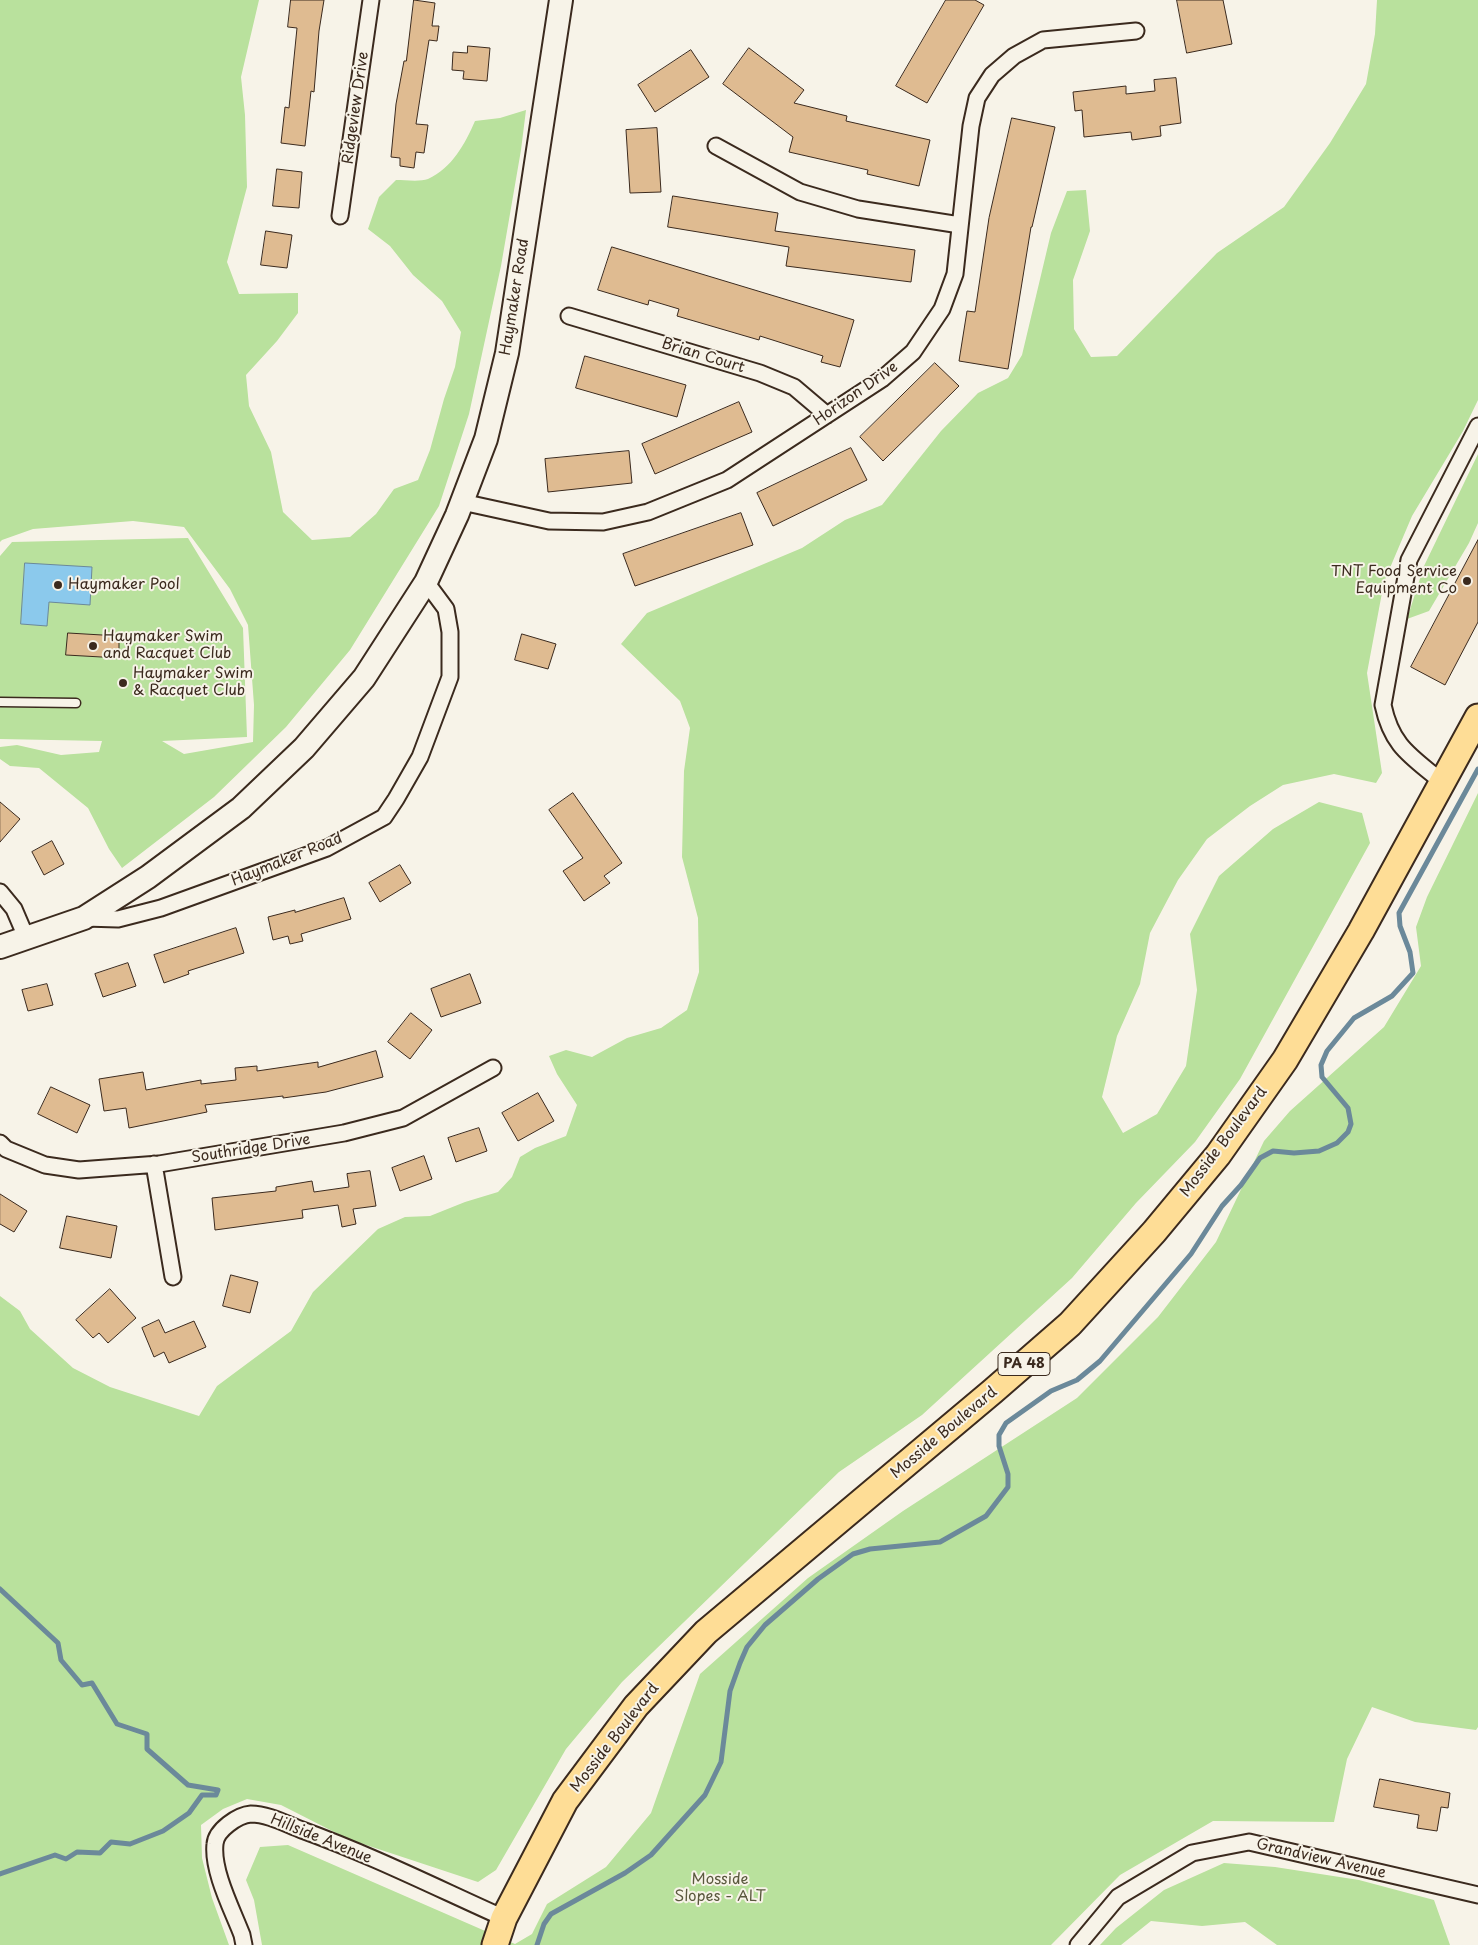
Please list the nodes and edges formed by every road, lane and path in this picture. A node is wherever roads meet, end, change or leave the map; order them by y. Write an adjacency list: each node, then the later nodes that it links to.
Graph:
1 (371, 0): 5 (street, Ridgeview Drive)
2 (561, 0): 10 (main road, Haymaker Road)
3 (1136, 31): 6 (street, Horizon Drive)
4 (716, 146): 6 (street)
5 (340, 216)
6 (960, 225): 8 (street, Horizon Drive)
7 (569, 316): 8 (street, Brian Court)
8 (827, 415): 10 (street, Horizon Drive)
9 (1478, 426): 15 (street)
10 (462, 502): 11 (main road, Haymaker Road)
11 (426, 582): 17 (main road, Haymaker Road); 17 (street, Haymaker Road)
12 (0, 702): 13 (lane)
13 (76, 703)
14 (1478, 717): 15 (main road, Mosside Boulevard / PA 48)
15 (1442, 782): 25 (main road, Mosside Boulevard / PA 48)
16 (0, 892): 18 (street)
17 (84, 918): 18 (main road, Haymaker Road)
18 (26, 937): 19 (main road, Haymaker Road)
19 (0, 947)
20 (493, 1068): 22 (street, Southridge Drive)
21 (0, 1143): 22 (street, Southridge Drive)
22 (154, 1164): 23 (street)
23 (173, 1278)
24 (1478, 1895): 28 (street, Grandview Avenue)
25 (504, 1918): 26 (street, Hillside Avenue); 27 (main road, Mosside Boulevard / PA 48)
26 (244, 1945)
27 (494, 1945)
28 (1078, 1945)

